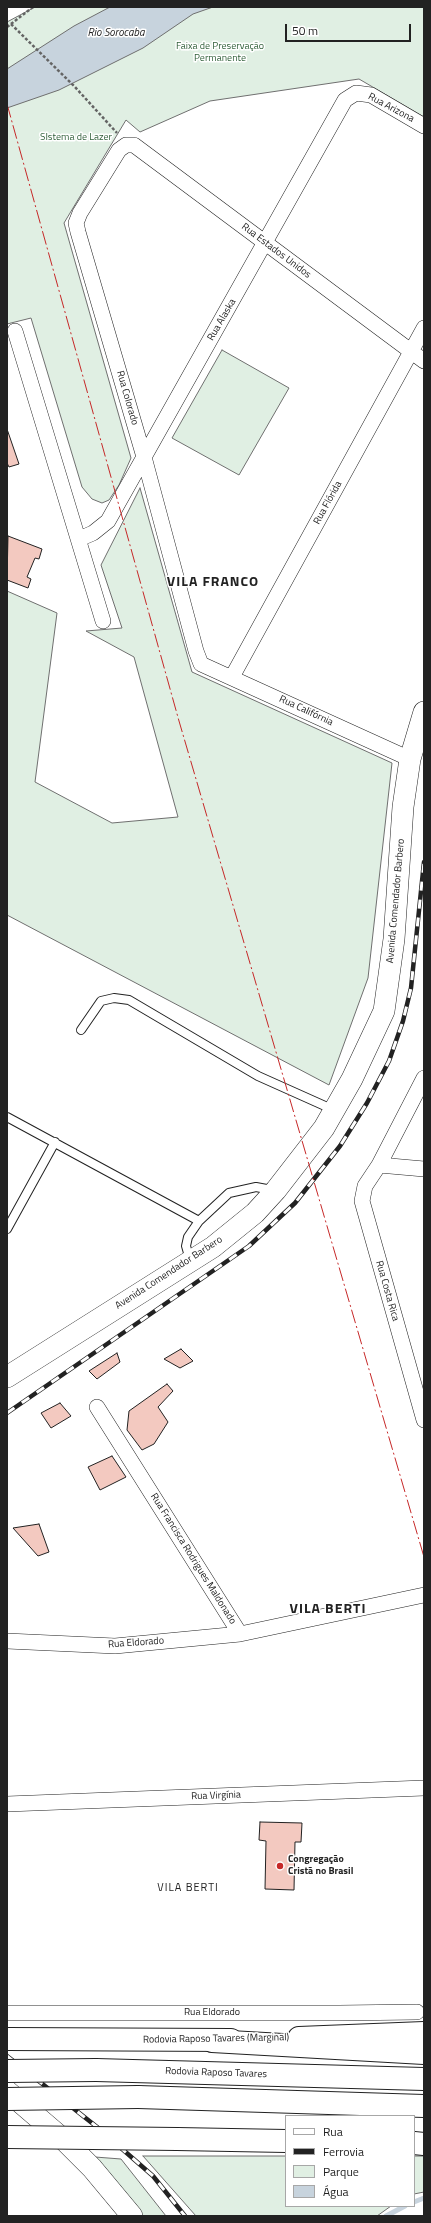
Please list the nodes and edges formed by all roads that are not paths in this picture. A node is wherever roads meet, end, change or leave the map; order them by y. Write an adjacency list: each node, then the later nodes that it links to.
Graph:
1 (356, 93): 2 (street, Rua Arizona); 4 (street, Rua Alaska)
2 (424, 126)
3 (126, 145): 4 (street, Rua Estados Unidos); 9 (street, Rua Colorado)
4 (266, 243): 7 (street, Rua Estados Unidos); 9 (street, Rua Alaska)
5 (424, 328): 7 (street, Rua Flórida)
6 (15, 331): 10 (street)
7 (411, 351): 8 (street, Rua Estados Unidos); 13 (street, Rua Flórida)
8 (424, 361)
9 (144, 457): 10 (street, Rua Alaska); 12 (street, Rua Colorado)
10 (79, 539): 11 (street)
11 (103, 621)
12 (201, 664): 13 (street, Rua Califórnia)
13 (232, 678): 15 (street, Rua Califórnia)
14 (424, 712): 15 (main road, Avenida Comendador Barbero)
15 (410, 759): 18 (main road, Avenida Comendador Barbero)
16 (80, 1030): 18 (lane)
17 (424, 1078): 21 (street, Rua Costa Rica)
18 (334, 1110): 23 (main road, Avenida Comendador Barbero)
19 (7, 1117): 20 (lane)
20 (55, 1142): 24 (lane); 25 (lane)
21 (379, 1165): 22 (street); 29 (street, Rua Costa Rica)
22 (424, 1169)
23 (276, 1190): 24 (lane); 26 (main road, Avenida Comendador Barbero)
24 (199, 1221): 26 (lane)
25 (7, 1229)
26 (190, 1261): 27 (main road, Avenida Comendador Barbero)
27 (7, 1377)
28 (97, 1407): 31 (street, Rua Francisca Rodrigues Maldonado)
29 (424, 1420)
30 (424, 1595): 31 (street, Rua Francisca Rodrigues Maldonado)
31 (240, 1634): 32 (street, Rua Eldorado)
32 (7, 1641)
33 (424, 1788): 34 (street, Rua Virgínia)
34 (7, 1804)
35 (417, 2012): 36 (street, Rua Eldorado)
36 (7, 2013)
37 (424, 2033): 39 (highway, Rodovia Raposo Tavares (Marginal))
38 (7, 2039): 39 (highway, Rodovia Raposo Tavares (Marginal))
39 (212, 2041): 40 (highway)
40 (424, 2053)
41 (7, 2071): 42 (highway, Rodovia Raposo Tavares, bridge)
42 (424, 2079)
43 (7, 2091): 48 (main road)
44 (7, 2099): 45 (highway, bridge)
45 (424, 2106)
46 (7, 2137): 47 (highway, bridge)
47 (285, 2141)
48 (132, 2216)

